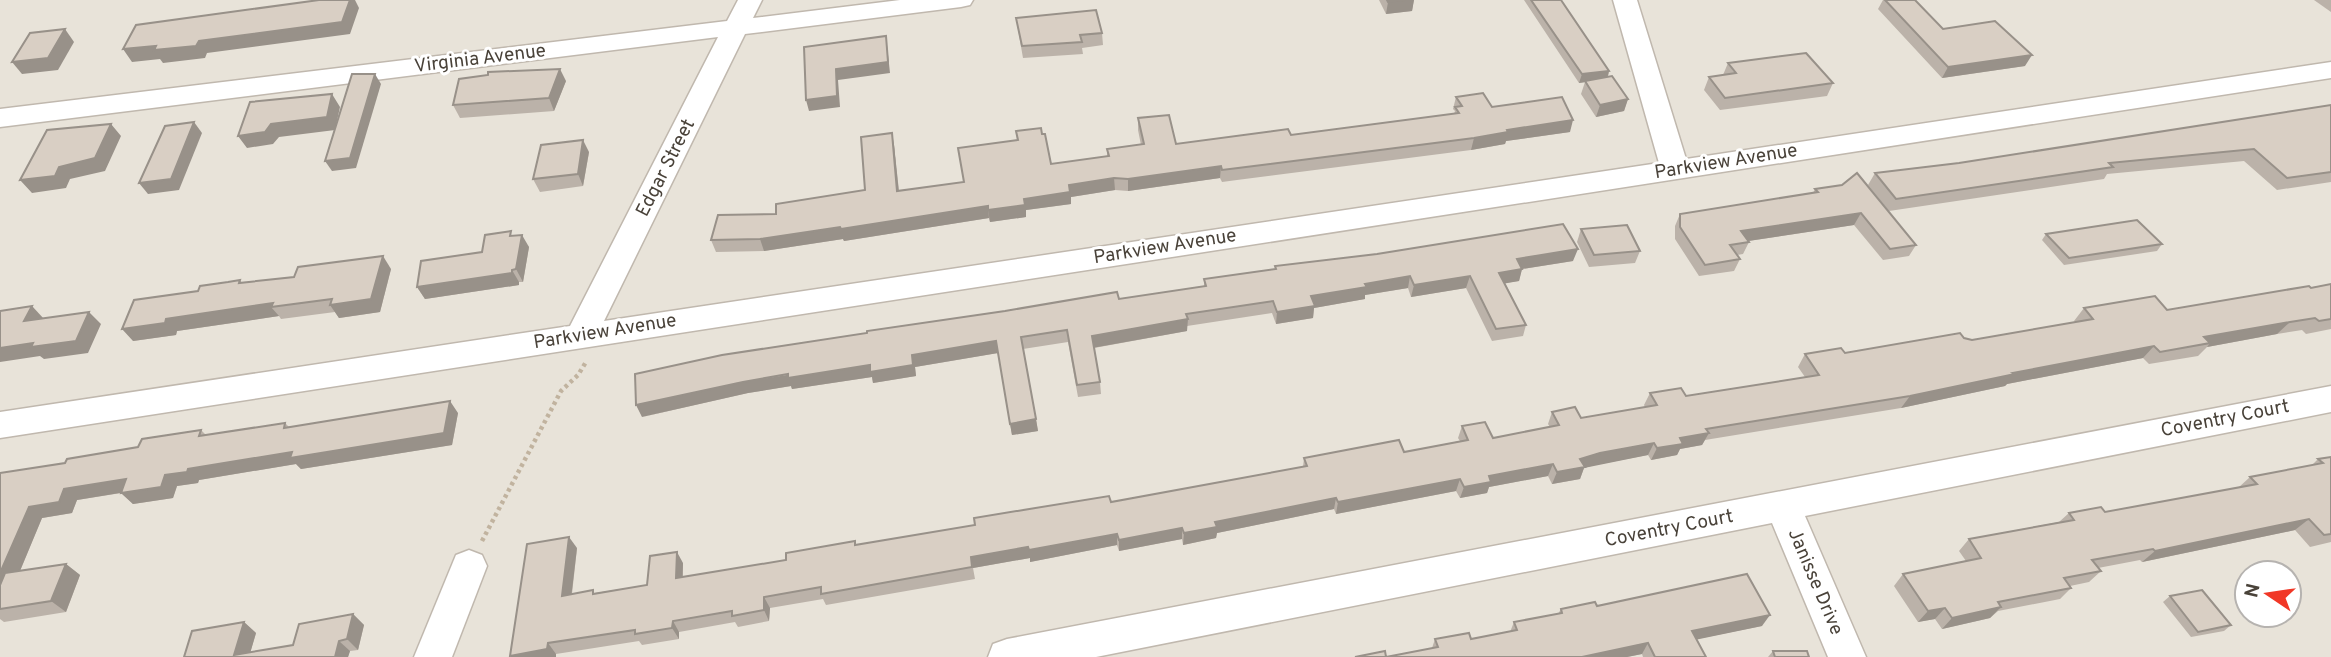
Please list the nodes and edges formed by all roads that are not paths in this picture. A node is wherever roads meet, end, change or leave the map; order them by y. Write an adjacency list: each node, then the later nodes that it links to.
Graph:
1 (750, 0): 4 (street, Edgar Street)
2 (961, 0): 4 (street, Virginia Avenue)
3 (1625, 0): 7 (street)
4 (737, 27): 6 (street, Virginia Avenue); 8 (street, Edgar Street)
5 (2331, 70): 7 (street, Parkview Avenue)
6 (0, 118)
7 (1675, 170): 8 (street, Parkview Avenue)
8 (585, 347): 10 (street, Parkview Avenue)
9 (2331, 400): 11 (street, Coventry Court)
10 (0, 425)
11 (1783, 507): 14 (street, Coventry Court); 15 (street, Janisse Drive)
12 (469, 566): 13 (street)
13 (433, 657)
14 (1007, 657)
15 (1847, 657)

